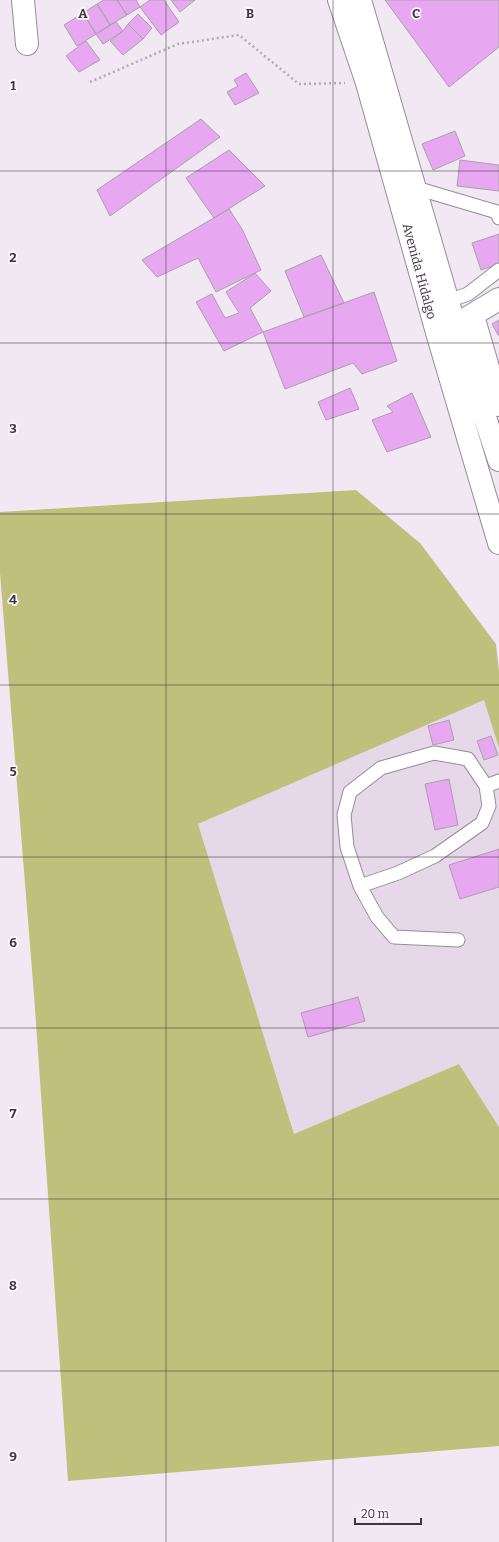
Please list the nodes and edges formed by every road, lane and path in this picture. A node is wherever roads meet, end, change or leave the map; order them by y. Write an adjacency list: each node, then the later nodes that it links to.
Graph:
1 (23, 0): 4 (main road)
2 (339, 0): 6 (main road, Avenida Hidalgo)
3 (360, 0): 7 (main road, Avenida Hidalgo)
4 (27, 44)
5 (90, 82): 6 (path)
6 (367, 83): 7 (main road, Avenida Hidalgo)
7 (408, 191): 8 (lane); 11 (main road, Avenida Hidalgo)
8 (499, 218)
9 (499, 270): 11 (lane)
10 (499, 299): 12 (main road)
11 (439, 304): 12 (main road, Avenida Hidalgo)
12 (455, 326): 13 (main road); 14 (main road, Avenida Hidalgo); 15 (main road, Avenida Hidalgo)
13 (499, 405)
14 (499, 460)
15 (499, 543)
16 (499, 781): 17 (lane)
17 (486, 786): 18 (lane); 18 (lane)
18 (360, 886): 19 (lane)
19 (458, 940)

